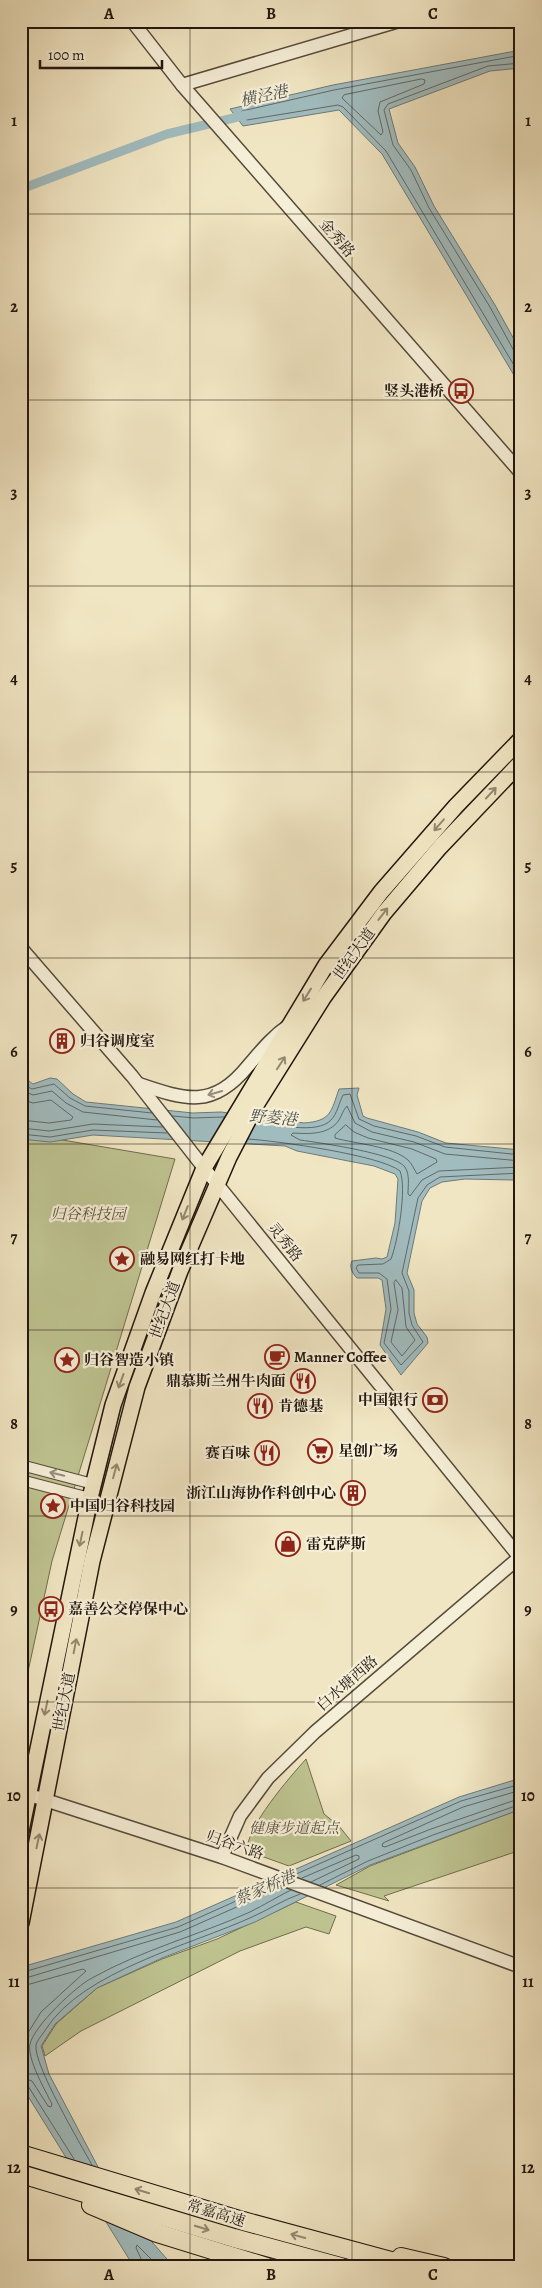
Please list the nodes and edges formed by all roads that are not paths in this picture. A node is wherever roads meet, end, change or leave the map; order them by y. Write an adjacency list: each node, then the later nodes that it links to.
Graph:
1 (132, 21): 3 (street, 金秀路)
2 (399, 21): 3 (street)
3 (182, 85): 4 (street, 金秀路)
4 (521, 473)
5 (521, 739): 8 (main road, 世纪大道, one-way to 8)
6 (521, 762): 10 (main road, 世纪大道, one-way to 6)
7 (21, 948): 9 (street, 灵秀路)
8 (288, 1026): 9 (street, one-way to 9); 10 (main road, 世纪大道)
9 (138, 1084): 11 (street, 灵秀路)
10 (251, 1100): 11 (main road, 世纪大道); 12 (main road, 世纪大道)
11 (204, 1168): 12 (street, 灵秀路); 15 (main road, 世纪大道, one-way to 15)
12 (217, 1185): 16 (street, 灵秀路); 18 (main road, 世纪大道, one-way to 12)
13 (21, 1465): 15 (street, one-way to 13)
14 (21, 1480): 15 (street)
15 (91, 1491): 17 (main road, 世纪大道, one-way to 17)
16 (520, 1558): 20 (street, 白水塘西路)
17 (25, 1794): 18 (street, 归谷六路); 19 (main road, 世纪大道)
18 (46, 1800): 20 (street, 归谷六路); 21 (main road, 世纪大道, one-way to 18)
19 (21, 1831)
20 (222, 1857): 22 (street, 归谷六路)
21 (21, 1923)
22 (521, 1967)
23 (21, 2154): 25 (highway, 常嘉高速, one-way to 23)
24 (21, 2175): 26 (highway); 27 (highway, 常嘉高速, one-way to 27)
25 (328, 2244): 28 (highway, 常嘉高速); 29 (highway)
26 (267, 2267)
27 (341, 2267)
28 (413, 2267)
29 (444, 2267)

